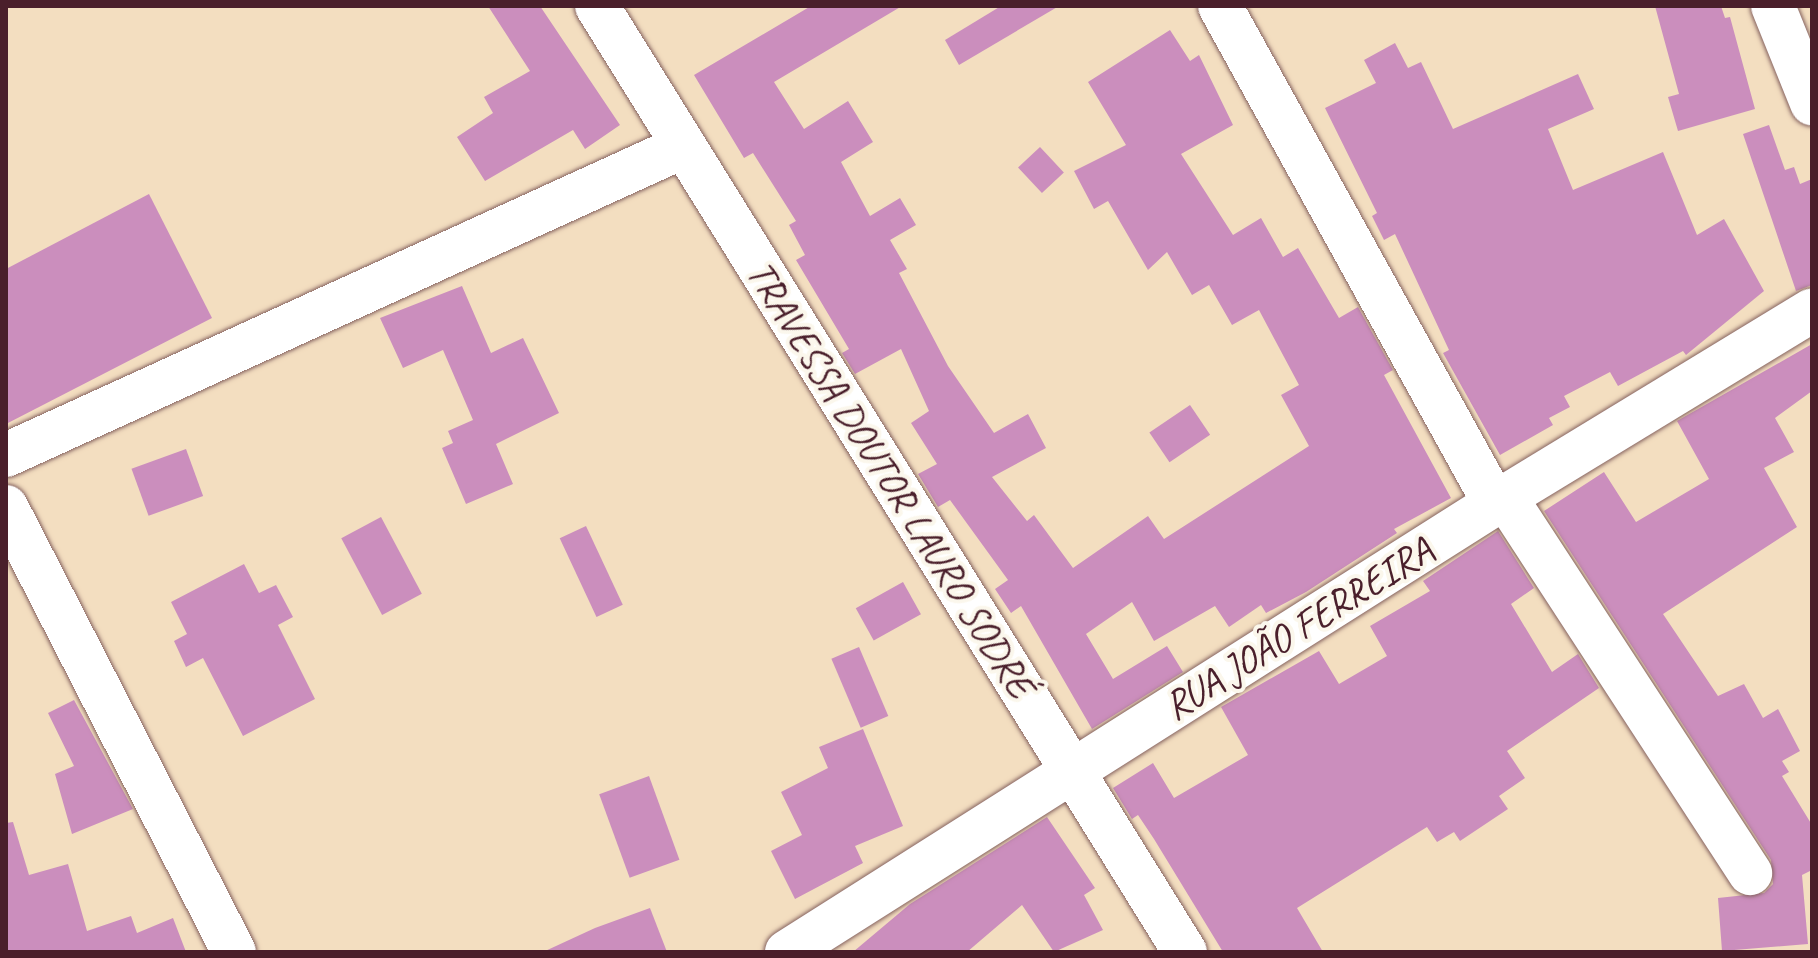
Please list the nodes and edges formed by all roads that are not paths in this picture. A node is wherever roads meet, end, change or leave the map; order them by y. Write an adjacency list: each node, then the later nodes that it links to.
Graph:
1 (597, 6): 5 (street, TRAVESSA DOUTOR LAURO SODRÉ)
2 (1220, 6): 8 (street)
3 (1773, 6): 4 (street)
4 (1812, 103)
5 (684, 146): 7 (street); 10 (street, TRAVESSA DOUTOR LAURO SODRÉ)
6 (1812, 310): 8 (street, RUA JOÃO FERREIRA)
7 (6, 455)
8 (1500, 500): 10 (street, RUA JOÃO FERREIRA); 11 (street)
9 (6, 507): 12 (street)
10 (1073, 770): 13 (street, RUA JOÃO FERREIRA); 14 (street, TRAVESSA DOUTOR LAURO SODRÉ)
11 (1750, 873)
12 (234, 952)
13 (787, 952)
14 (1185, 952)

